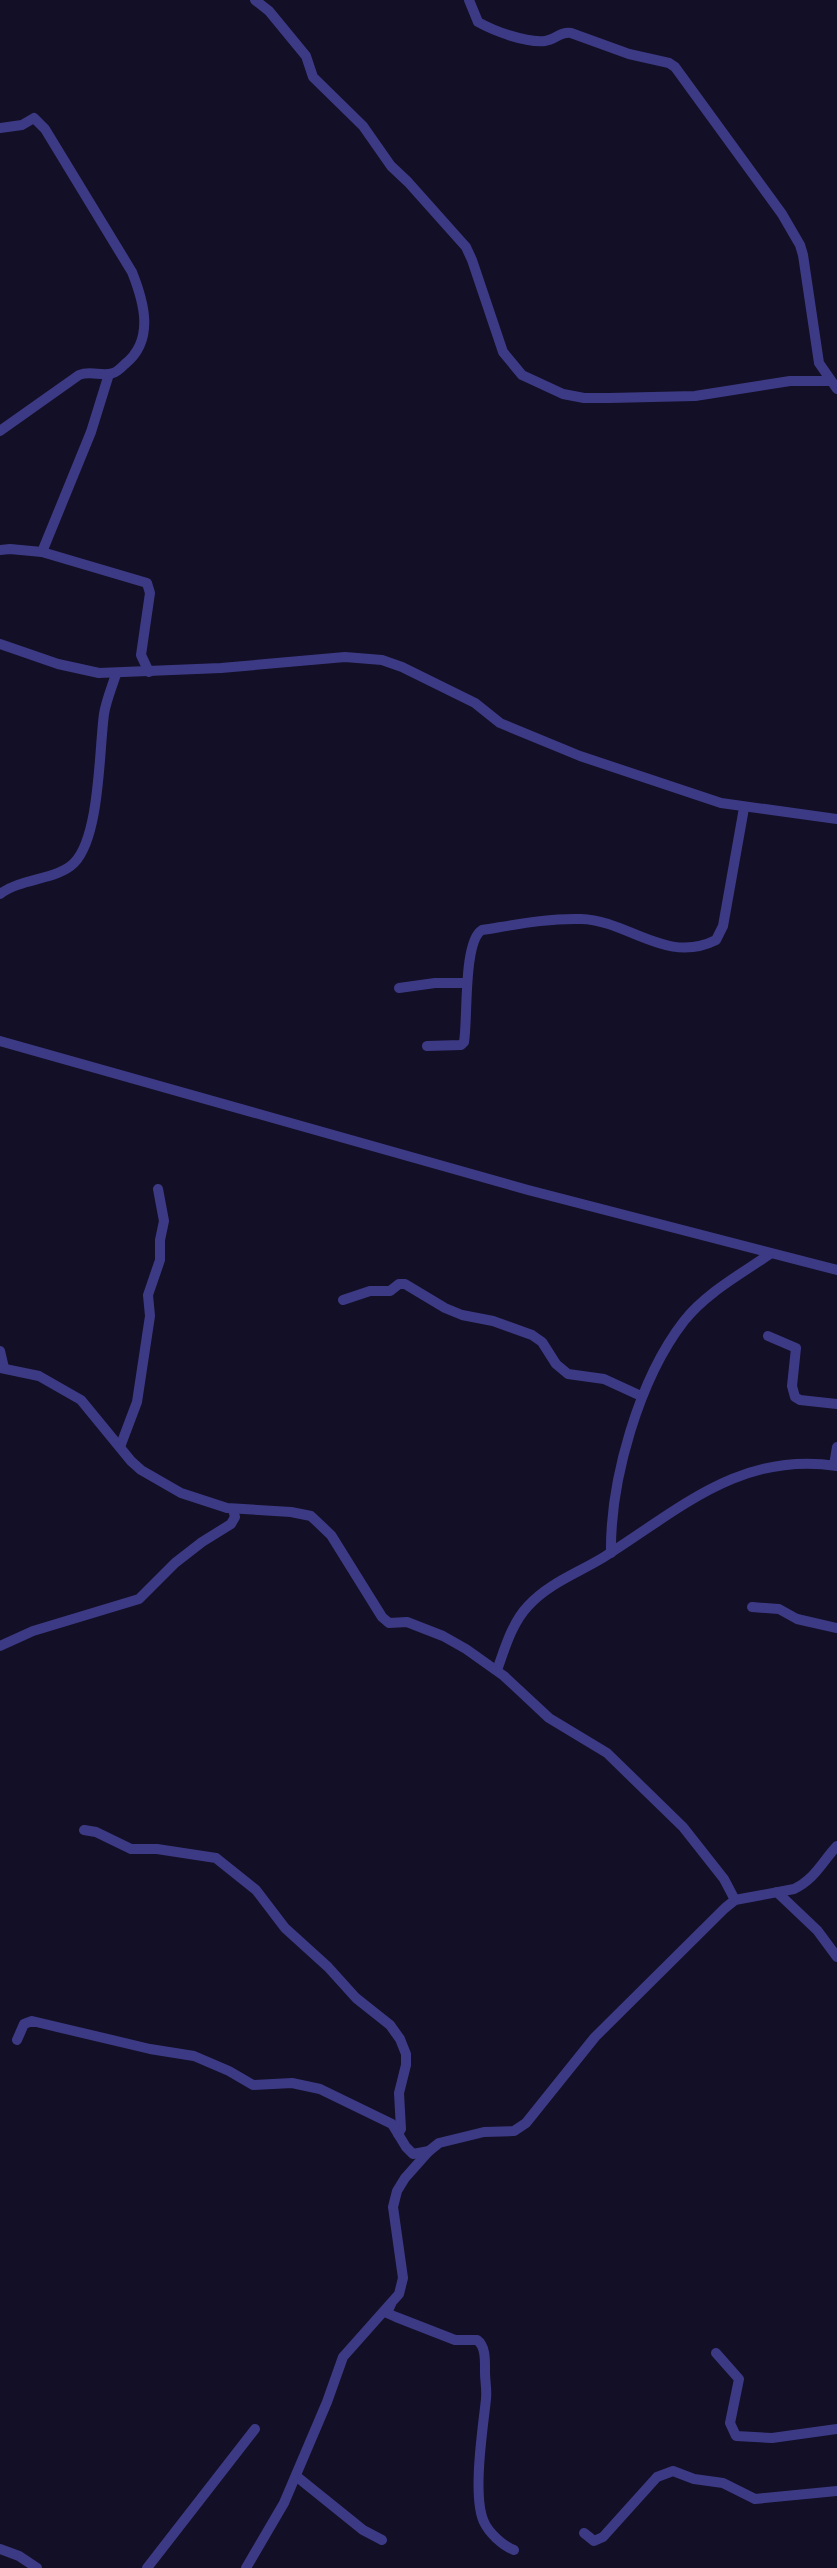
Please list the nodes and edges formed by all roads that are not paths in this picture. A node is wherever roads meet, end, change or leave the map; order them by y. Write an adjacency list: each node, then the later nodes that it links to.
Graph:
1 (255, 0): 5 (street)
2 (468, 0): 5 (street)
3 (0, 128): 4 (street)
4 (110, 374): 6 (street); 8 (street)
5 (833, 385)
6 (0, 431)
7 (0, 550): 8 (street)
8 (42, 552): 10 (street)
9 (0, 644): 11 (street)
10 (149, 672): 11 (street); 12 (street)
11 (116, 674): 14 (street)
12 (744, 808): 13 (street); 15 (street)
13 (837, 819)
14 (0, 894)
15 (466, 982): 16 (street); 18 (street)
16 (399, 988)
17 (0, 1041): 20 (street)
18 (427, 1046)
19 (158, 1189): 28 (street)
20 (770, 1254): 21 (street); 26 (street)
21 (837, 1270)
22 (343, 1300): 26 (street)
23 (768, 1336): 27 (street)
24 (0, 1352): 25 (street)
25 (2, 1368): 28 (street)
26 (641, 1396): 32 (street)
27 (837, 1404)
28 (120, 1447): 31 (street)
29 (837, 1447): 30 (street)
30 (836, 1465): 32 (street)
31 (234, 1509): 35 (street); 36 (street)
32 (611, 1552): 36 (street)
33 (752, 1607): 34 (street)
34 (837, 1628)
35 (0, 1646)
36 (496, 1670): 40 (street)
37 (84, 1830): 43 (street)
38 (837, 1846): 39 (street)
39 (777, 1892): 40 (street); 41 (street)
40 (735, 1900): 44 (street)
41 (837, 1957)
42 (17, 2040): 43 (street)
43 (398, 2134): 44 (street)
44 (429, 2151): 45 (street)
45 (392, 2303): 49 (street); 54 (street)
46 (716, 2353): 48 (street)
47 (255, 2429): 56 (street)
48 (837, 2429)
49 (296, 2476): 52 (street); 57 (street)
50 (837, 2491): 51 (street)
51 (584, 2533)
52 (382, 2540)
53 (0, 2549): 55 (street)
54 (514, 2550)
55 (37, 2568)
56 (147, 2568)
57 (246, 2568)

